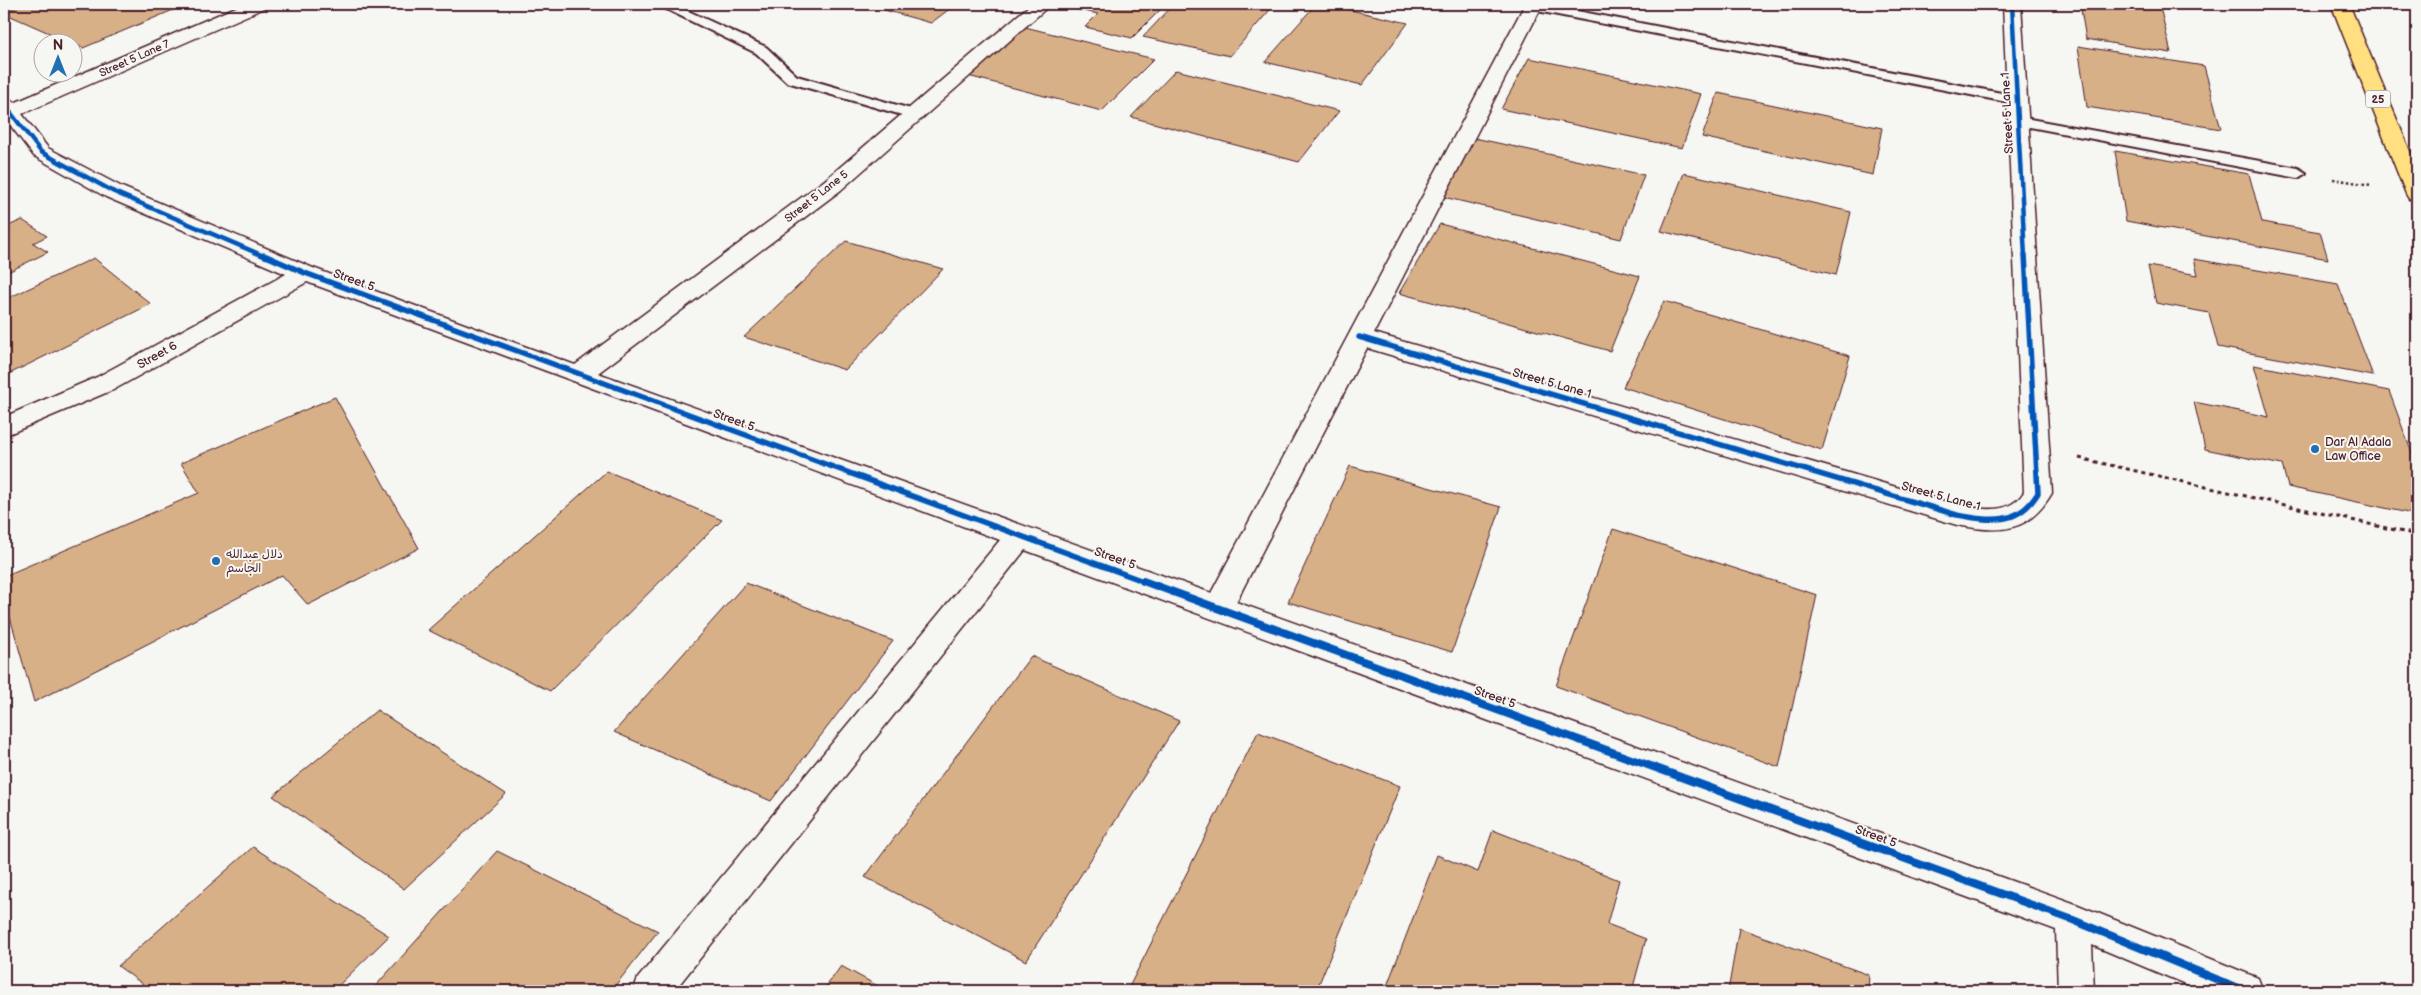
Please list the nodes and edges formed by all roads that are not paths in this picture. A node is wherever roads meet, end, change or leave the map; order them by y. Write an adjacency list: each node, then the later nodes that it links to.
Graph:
1 (258, 4): 7 (street, Street 5 Lane 7)
2 (663, 4): 9 (lane)
3 (1042, 4): 9 (street, Street 5 Lane 5)
4 (2012, 4): 8 (street, Street 5 Lane 1)
5 (2340, 4): 11 (main road, 25)
6 (1528, 5): 8 (lane); 13 (street)
7 (7, 108): 12 (street, Street 5)
8 (2018, 110): 10 (lane); 13 (street, Street 5 Lane 1)
9 (916, 114): 14 (street, Street 5 Lane 5)
10 (2298, 173)
11 (2417, 193)
12 (305, 273): 14 (street, Street 5); 15 (street, Street 6)
13 (1359, 337): 17 (street)
14 (578, 375): 16 (street, Street 5)
15 (4, 428)
16 (1020, 536): 17 (street, Street 5); 19 (street)
17 (1218, 608): 18 (street, Street 5)
18 (2073, 920): 20 (street); 21 (street, Street 5)
19 (651, 991)
20 (2076, 991)
21 (2245, 991)

